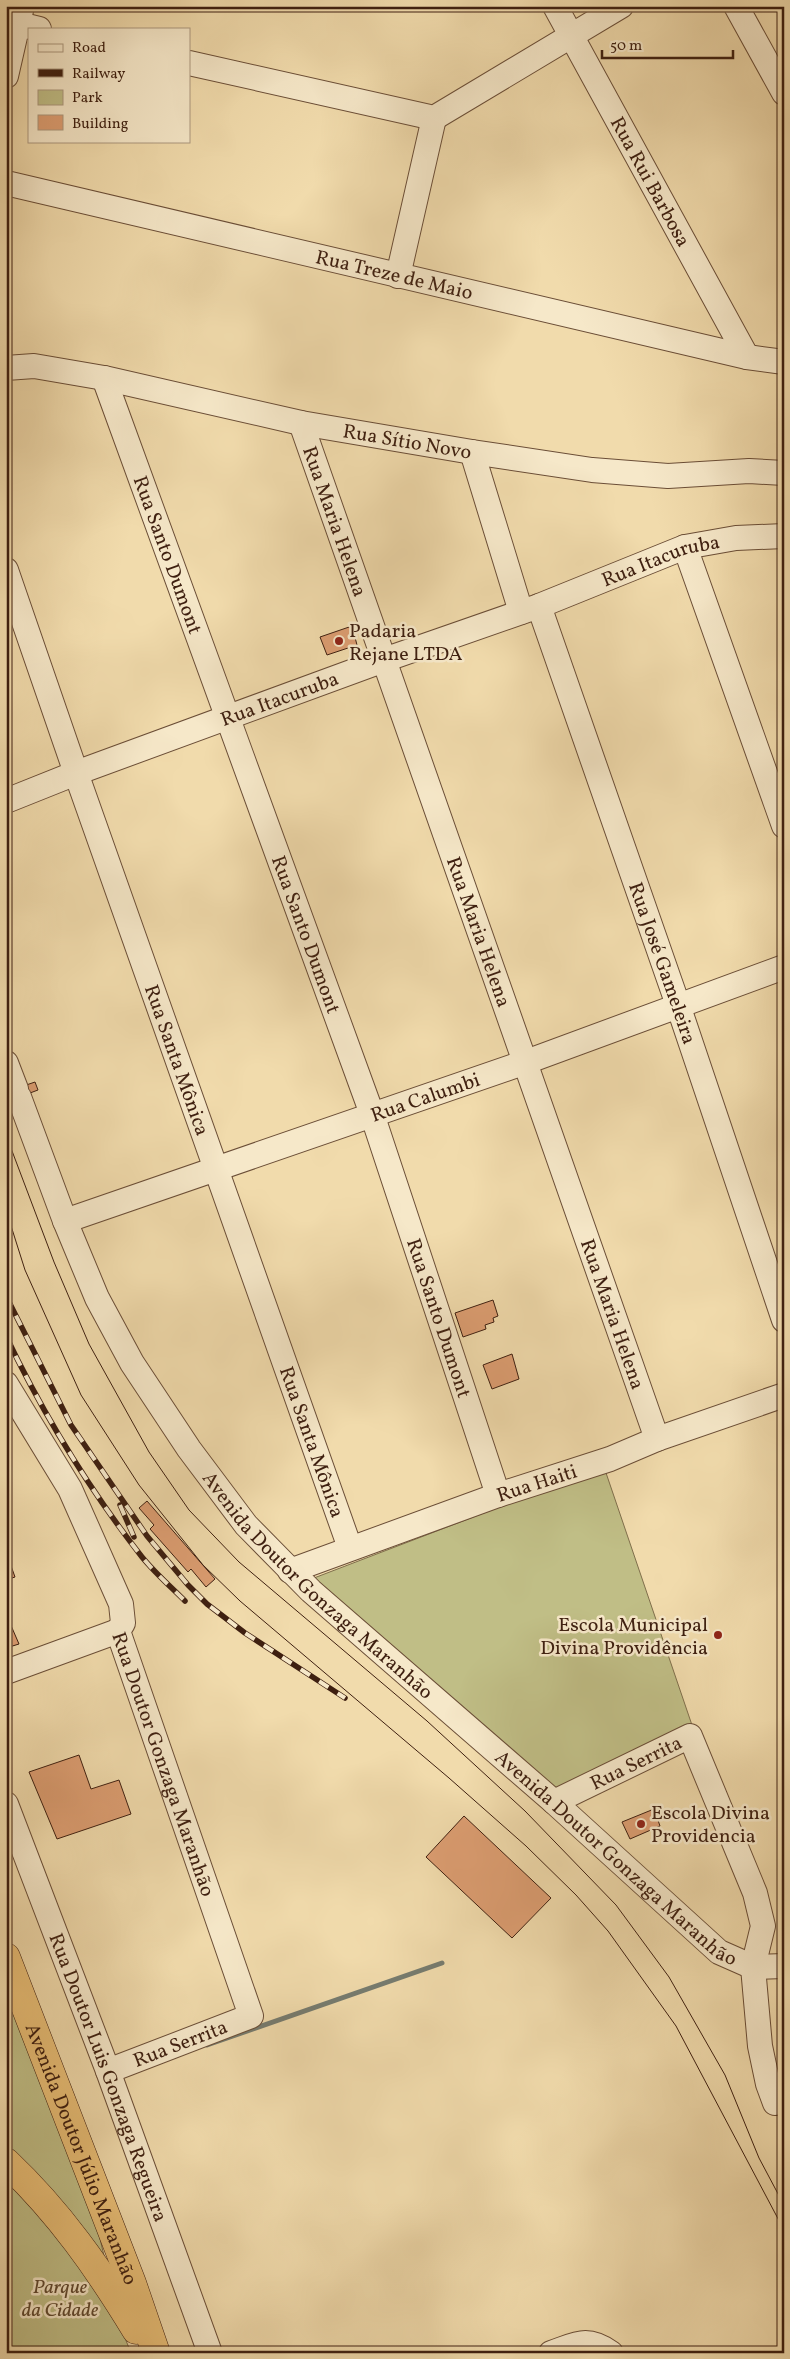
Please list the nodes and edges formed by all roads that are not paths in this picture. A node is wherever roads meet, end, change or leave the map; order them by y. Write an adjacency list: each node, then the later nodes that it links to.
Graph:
1 (555, 6): 5 (street, Rua Rui Barbosa)
2 (621, 6): 5 (street)
3 (736, 6): 8 (street)
4 (21, 20): 7 (street)
5 (572, 35): 9 (street); 12 (street, Rua Rui Barbosa)
6 (190, 63): 9 (street)
7 (6, 76)
8 (784, 93)
9 (434, 118): 11 (street)
10 (6, 183): 11 (street, Rua Treze de Maio)
11 (398, 276): 12 (street, Rua Treze de Maio)
12 (747, 357): 13 (street, Rua Treze de Maio)
13 (784, 362)
14 (6, 368): 15 (street, Rua Sítio Novo)
15 (104, 378): 16 (street, Rua Sítio Novo); 24 (street, Rua Santo Dumont)
16 (301, 423): 17 (street, Rua Sítio Novo); 23 (street, Rua Maria Helena)
17 (472, 452): 18 (street, Rua Sítio Novo); 22 (street, Rua José Gameleira)
18 (784, 473)
19 (784, 536): 20 (street, Rua Itacuruba)
20 (684, 547): 22 (street, Rua Itacuruba); 27 (street)
21 (6, 570): 25 (street, Rua Santa Mônica)
22 (530, 609): 23 (street, Rua Itacuruba); 29 (street, Rua José Gameleira)
23 (384, 660): 24 (street, Rua Itacuruba); 30 (street, Rua Maria Helena)
24 (227, 717): 25 (street, Rua Itacuruba); 32 (street, Rua Santo Dumont)
25 (76, 773): 26 (street, Rua Itacuruba); 33 (street, Rua Santa Mônica)
26 (6, 801)
27 (784, 826)
28 (784, 967): 29 (street, Rua Calumbi)
29 (678, 1005): 30 (street, Rua Calumbi); 35 (street, Rua José Gameleira)
30 (526, 1062): 32 (street, Rua Calumbi); 38 (street, Rua Maria Helena)
31 (6, 1063): 34 (street, Avenida Doutor Gonzaga Maranhão)
32 (372, 1114): 33 (street, Rua Calumbi); 39 (street, Rua Santo Dumont)
33 (216, 1168): 34 (street, Rua Calumbi); 40 (street, Rua Santa Mônica)
34 (65, 1221): 41 (street, Avenida Doutor Gonzaga Maranhão)
35 (784, 1320)
36 (6, 1384): 42 (street, Rua Doutor Gonzaga Maranhão)
37 (784, 1395): 38 (street, Rua Haiti)
38 (658, 1439): 39 (street, Rua Haiti)
39 (498, 1495): 40 (street, Rua Haiti)
40 (350, 1548): 41 (street, Rua Haiti)
41 (290, 1571): 44 (street, Avenida Doutor Gonzaga Maranhão)
42 (118, 1631): 43 (street); 49 (street, Rua Doutor Gonzaga Maranhão)
43 (6, 1672)
44 (554, 1802): 48 (street, Avenida Doutor Gonzaga Maranhão); 48 (street, Rua Serrita)
45 (6, 1804): 50 (street, Rua Doutor Luis Gonzaga Regueira)
46 (6, 1957): 54 (highway, Avenida Doutor Júlio Maranhão)
47 (784, 1966): 48 (street)
48 (753, 1967): 51 (street)
49 (251, 2016): 50 (street, Rua Serrita)
50 (108, 2071): 55 (street, Rua Doutor Luis Gonzaga Regueira)
51 (774, 2104)
52 (6, 2162): 53 (highway)
53 (150, 2353)
54 (156, 2353)
55 (210, 2353)
56 (551, 2353): 57 (street)
57 (611, 2353)

